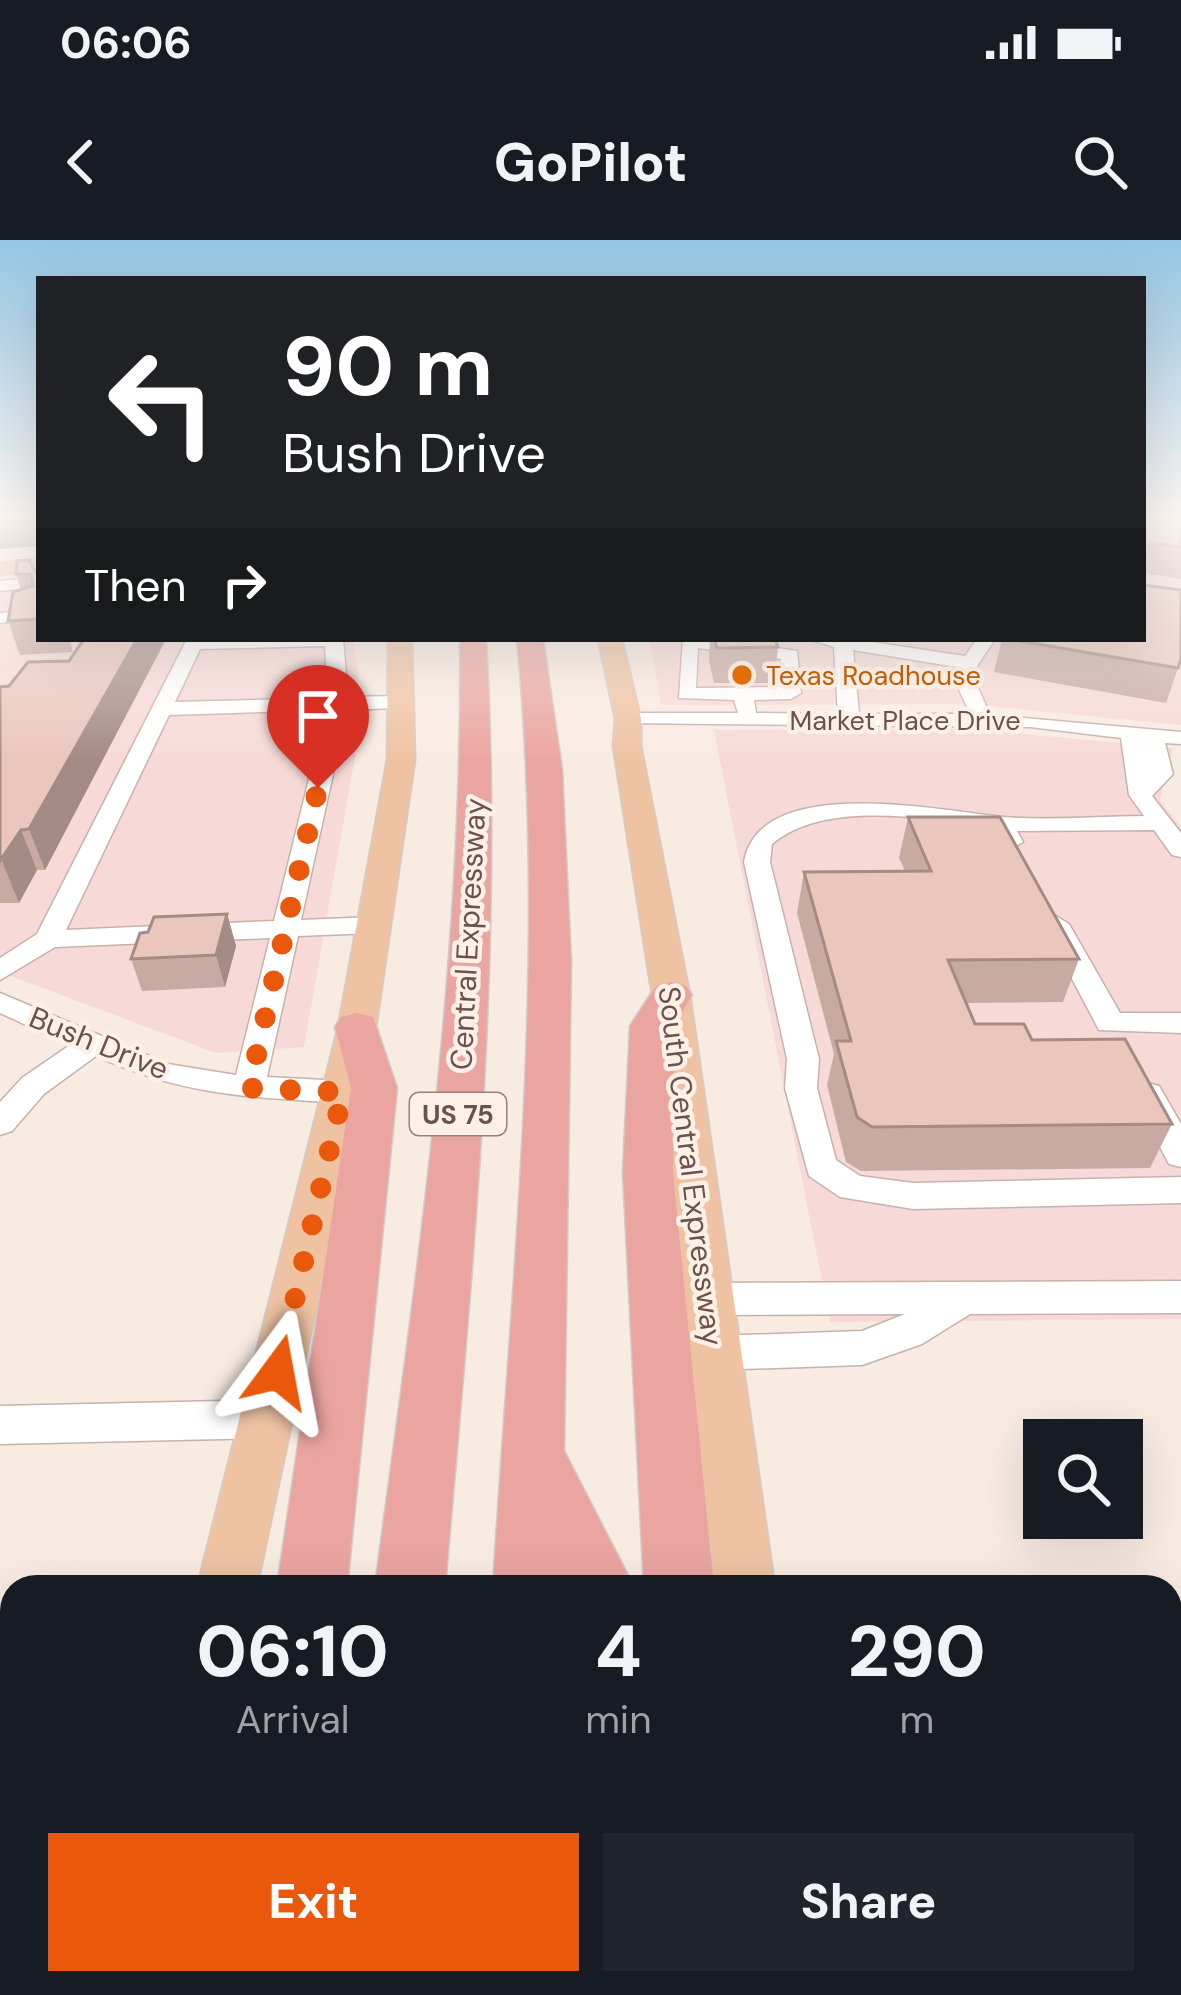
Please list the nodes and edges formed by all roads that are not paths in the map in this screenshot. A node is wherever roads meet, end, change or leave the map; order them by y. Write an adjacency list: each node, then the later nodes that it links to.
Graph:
1 (36, 614): 2 (street)
2 (0, 618)
3 (194, 642): 20 (street)
4 (334, 642): 19 (street)
5 (400, 642): 18 (main road)
6 (418, 642): 27 (main road)
7 (473, 642): 57 (highway, Central Expressway / US 75)
8 (530, 642): 54 (highway, US 75)
9 (593, 642): 24 (main road, South Central Expressway)
10 (611, 642): 24 (main road, South Central Expressway)
11 (698, 642): 17 (street)
12 (713, 642): 17 (street)
13 (836, 642): 15 (street)
14 (984, 642): 16 (street)
15 (842, 643): 16 (street); 22 (street)
16 (970, 663): 23 (street)
17 (742, 694): 21 (street)
18 (397, 702): 19 (street); 27 (main road)
19 (338, 704): 20 (street); 34 (street)
20 (161, 709): 35 (street)
21 (749, 719): 22 (street, Market Place Drive); 24 (street, Market Place Drive)
22 (849, 719): 23 (street, Market Place Drive)
23 (982, 719): 25 (street, Market Place Drive)
24 (627, 732): 37 (main road, South Central Expressway)
25 (1142, 733): 26 (street, Market Place Drive); 28 (street)
26 (1181, 738)
27 (401, 760): 33 (main road)
28 (1161, 823): 29 (street); 30 (street)
29 (1001, 824): 31 (street); 47 (street)
30 (1181, 850)
31 (1027, 870)
32 (1047, 908): 40 (street)
33 (374, 925): 34 (street); 41 (main road)
34 (285, 928): 35 (street); 43 (street)
35 (48, 939): 36 (street)
36 (0, 971)
37 (670, 995): 50 (main road, South Central Expressway); 60 (highway)
38 (0, 1002): 42 (street, Bush Drive)
39 (1181, 1022): 40 (street)
40 (1110, 1023): 46 (street)
41 (357, 1027): 44 (main road); 56 (highway)
42 (94, 1043): 43 (street, Bush Drive); 45 (street)
43 (249, 1088): 44 (street, Bush Drive)
44 (343, 1092): 52 (main road)
45 (0, 1123)
46 (1181, 1155)
47 (1181, 1190)
48 (963, 1298): 49 (street); 50 (street); 51 (street)
49 (1181, 1298)
50 (707, 1299): 51 (main road, South Central Expressway)
51 (714, 1353): 61 (main road, South Central Expressway)
52 (267, 1419): 53 (street); 55 (main road)
53 (0, 1425)
54 (533, 1455): 58 (highway, US 75); 59 (highway)
55 (229, 1575)
56 (313, 1575)
57 (411, 1575)
58 (528, 1575)
59 (593, 1575)
60 (678, 1575)
61 (743, 1575)

